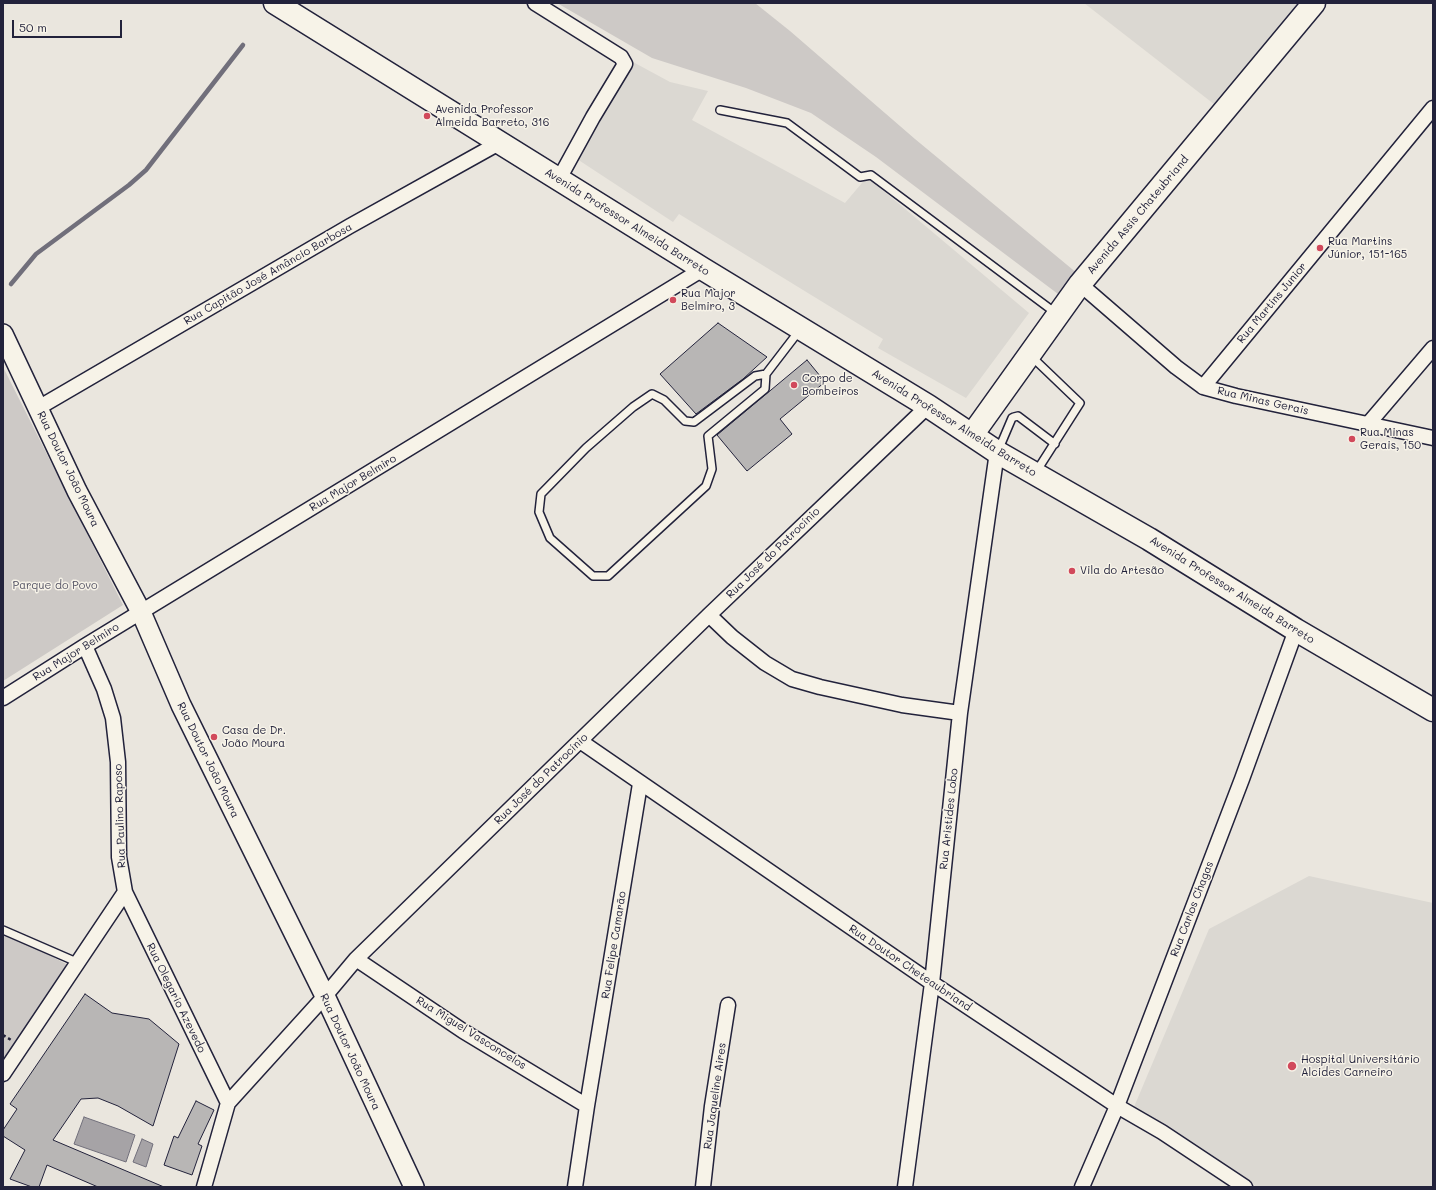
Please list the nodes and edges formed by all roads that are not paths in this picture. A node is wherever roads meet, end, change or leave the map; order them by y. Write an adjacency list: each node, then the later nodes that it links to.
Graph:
1 (275, 3): 6 (main road, Avenida Professor Almeida Barreto)
2 (534, 3): 7 (street)
3 (1314, 3): 9 (main road, Avenida Assis Chateubriand)
4 (1433, 108): 16 (street, Rua Martins Junior)
5 (720, 110): 10 (lane)
6 (499, 143): 7 (main road, Avenida Professor Almeida Barreto); 18 (street, Rua Capitão José Amâncio Barbosa)
7 (559, 179): 8 (main road, Avenida Professor Almeida Barreto)
8 (703, 269): 11 (main road, Avenida Professor Almeida Barreto); 25 (street, Rua Major Belmiro)
9 (1080, 284): 10 (main road, Avenida Assis Chateubriand); 16 (street, Rua Minas Gerais)
10 (1057, 314): 14 (main road, Avenida Assis Chateubriand)
11 (801, 329): 15 (lane); 17 (main road, Avenida Professor Almeida Barreto)
12 (3, 334): 18 (main road, Rua Doutor João Moura)
13 (1433, 348): 19 (street)
14 (1029, 354): 20 (main road, Avenida Assis Chateubriand); 22 (lane)
15 (766, 374): 15 (lane)
16 (1203, 387): 19 (street, Rua Minas Gerais)
17 (928, 406): 20 (main road, Avenida Professor Almeida Barreto); 26 (street, Rua José do Patrocínio)
18 (38, 408): 25 (main road, Rua Doutor João Moura)
19 (1369, 423): 21 (street, Rua Minas Gerais)
20 (972, 435): 23 (main road, Avenida Professor Almeida Barreto)
21 (1433, 438)
22 (1055, 444): 23 (lane); 24 (lane)
23 (997, 452): 24 (main road, Avenida Professor Almeida Barreto); 31 (street, Rua Aristides Lobo)
24 (1035, 474): 27 (main road, Avenida Professor Almeida Barreto)
25 (141, 612): 28 (street, Rua Major Belmiro); 39 (main road, Rua Doutor João Moura)
26 (709, 615): 31 (street); 32 (street, Rua José do Patrocínio)
27 (1296, 630): 30 (main road, Avenida Professor Almeida Barreto); 44 (street, Rua Carlos Chagas)
28 (85, 646): 29 (street, Rua Major Belmiro); 34 (street, Rua Paulino Raposo)
29 (3, 698)
30 (1433, 710)
31 (960, 713): 38 (street, Rua Aristides Lobo)
32 (580, 741): 33 (street, Rua Doutor Cheteaubriand); 36 (street, Rua José do Patrocínio)
33 (640, 784): 38 (street, Rua Doutor Cheteaubriand); 43 (street, Rua Felipe Camarão)
34 (124, 892): 37 (street); 42 (street, Rua Olegario Azevedo)
35 (3, 930): 37 (lane)
36 (356, 959): 39 (street, Rua José do Patrocínio); 43 (street, Rua Miguel Vasconcelos)
37 (79, 963): 41 (street)
38 (932, 983): 44 (street, Rua Doutor Cheteaubriand); 49 (street, Rua Aristides Lobo)
39 (325, 996): 42 (street, Rua José do Patrocínio); 46 (main road, Rua Doutor João Moura)
40 (728, 1005): 48 (street, Rua Jaqueline Aires)
41 (3, 1074)
42 (228, 1103): 45 (street, Rua José do Patrocínio)
43 (587, 1106): 47 (street, Rua Felipe Camarão)
44 (1117, 1106): 50 (street, Rua Carlos Chagas); 51 (street, Rua Doutor Cheteaubriand)
45 (204, 1187)
46 (414, 1187)
47 (575, 1187)
48 (703, 1187)
49 (905, 1187)
50 (1082, 1187)
51 (1245, 1187)

